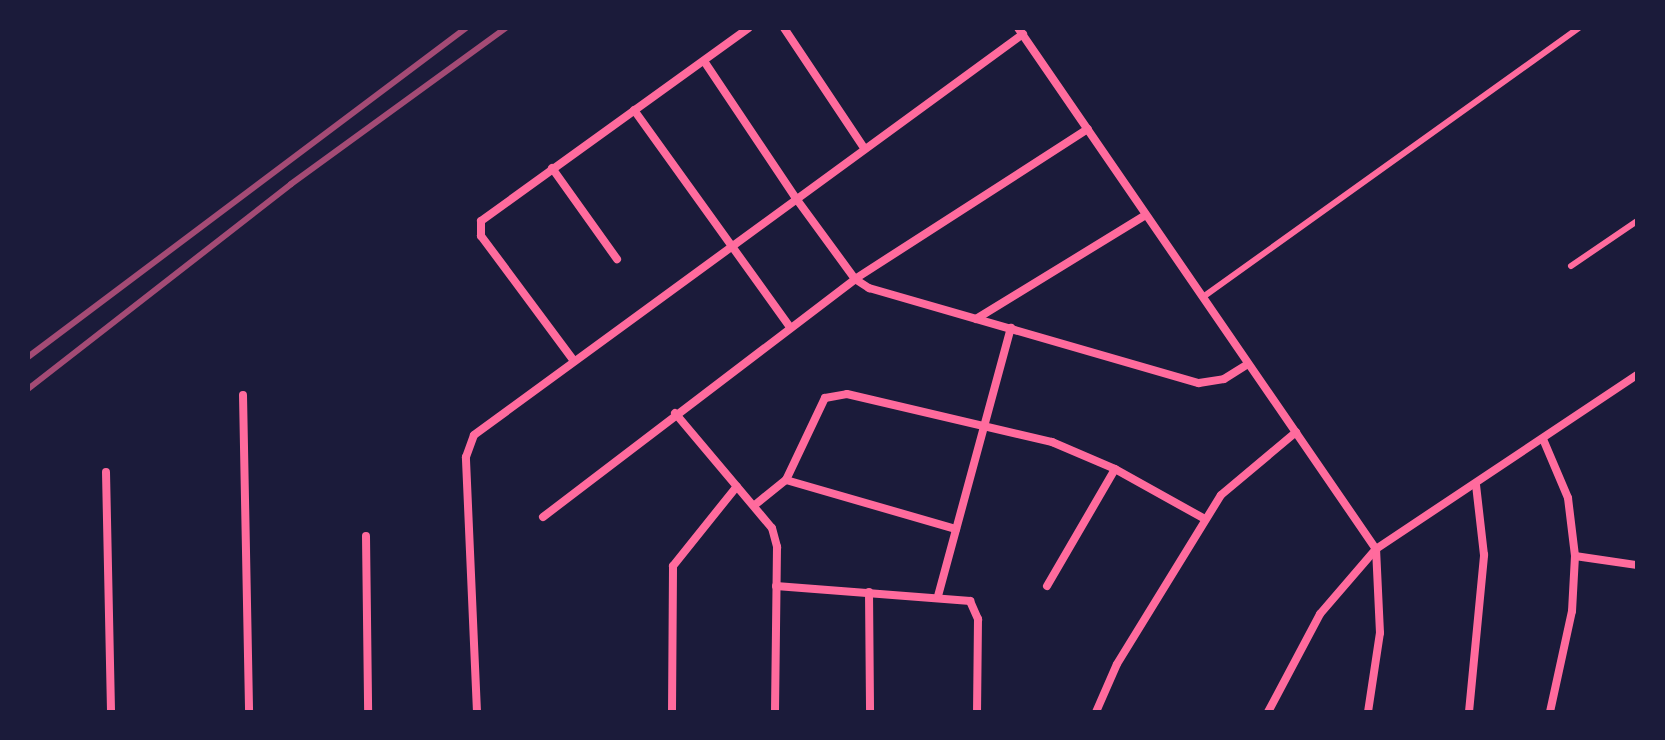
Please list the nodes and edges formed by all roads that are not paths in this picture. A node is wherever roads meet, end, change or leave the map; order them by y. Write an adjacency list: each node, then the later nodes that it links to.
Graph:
1 (749, 28): 5 (street)
2 (784, 28): 8 (street)
3 (1579, 28): 17 (lane)
4 (1021, 31): 7 (street); 8 (street)
5 (704, 61): 6 (street); 10 (street)
6 (634, 110): 9 (street); 13 (street)
7 (1088, 129): 11 (street); 16 (street)
8 (864, 148): 10 (street)
9 (552, 168): 14 (street); 21 (street)
10 (795, 197): 13 (street); 16 (street)
11 (1146, 215): 17 (street); 18 (street)
12 (1637, 221): 15 (lane)
13 (729, 246): 19 (street); 21 (street)
14 (617, 259)
15 (1571, 266)
16 (855, 279): 18 (street); 19 (street)
17 (1203, 297): 22 (street)
18 (976, 319): 20 (street)
19 (790, 327): 25 (street)
20 (1011, 328): 22 (street); 26 (street)
21 (574, 361): 49 (street)
22 (1248, 364): 27 (street)
23 (1637, 375): 28 (street)
24 (243, 395): 47 (street)
25 (675, 413): 33 (street); 35 (street)
26 (984, 426): 29 (street); 31 (street); 37 (street)
27 (1296, 432): 36 (street); 39 (street)
28 (1543, 439): 32 (street); 40 (street)
29 (1115, 469): 36 (street); 43 (street)
30 (106, 472): 46 (street)
31 (786, 480): 34 (street); 37 (street)
32 (1476, 485): 39 (street); 57 (street)
33 (737, 486): 34 (street); 50 (street)
34 (756, 504): 42 (street)
35 (543, 517)
36 (1205, 519): 54 (street)
37 (956, 529): 45 (street)
38 (366, 536): 48 (street)
39 (1376, 549): 55 (street); 56 (street)
40 (1575, 556): 41 (street); 58 (street)
41 (1637, 565)
42 (776, 586): 44 (street); 51 (street)
43 (1047, 586)
44 (869, 592): 45 (street); 52 (street)
45 (938, 596): 53 (street)
46 (111, 712)
47 (249, 712)
48 (368, 712)
49 (477, 712)
50 (672, 712)
51 (775, 712)
52 (870, 712)
53 (977, 712)
54 (1096, 712)
55 (1268, 712)
56 (1368, 712)
57 (1469, 712)
58 (1550, 712)

